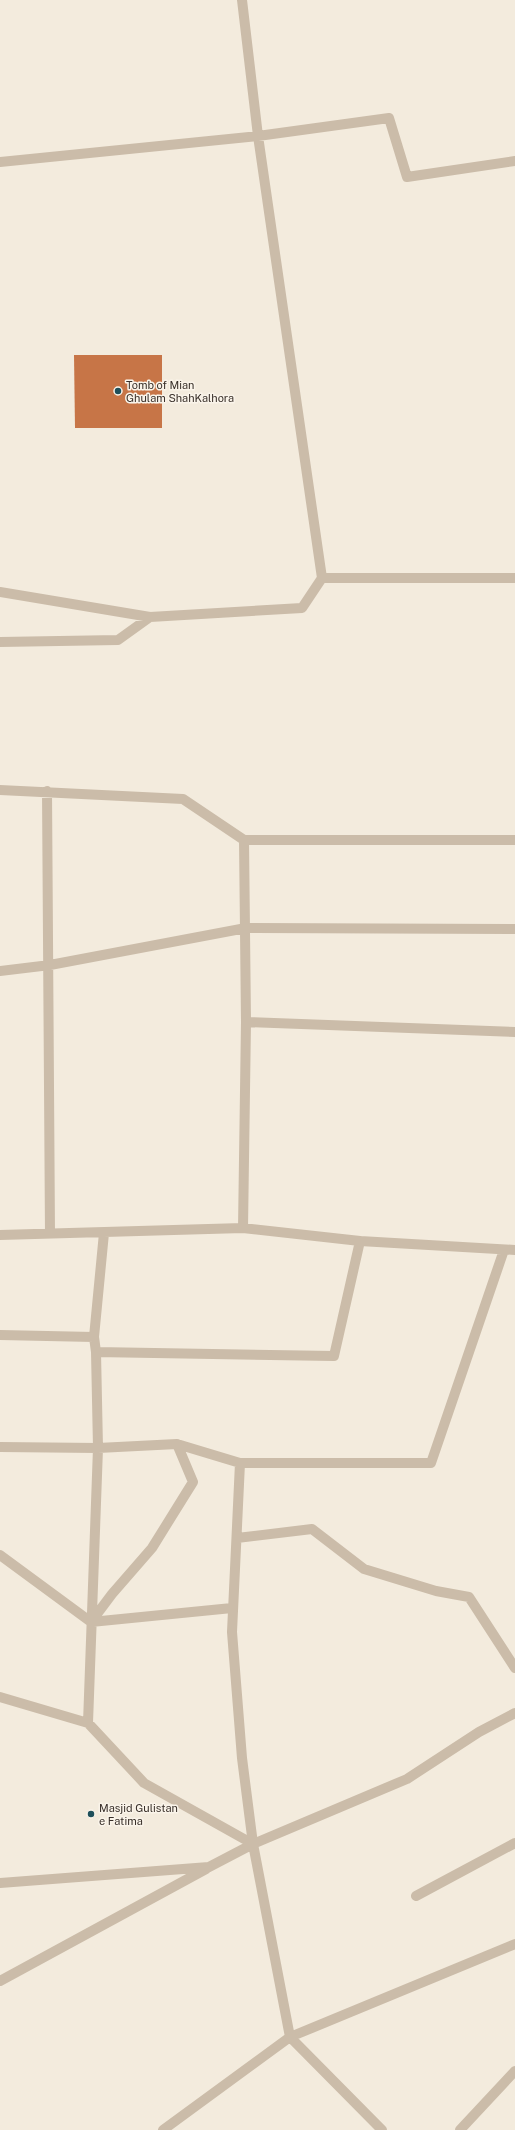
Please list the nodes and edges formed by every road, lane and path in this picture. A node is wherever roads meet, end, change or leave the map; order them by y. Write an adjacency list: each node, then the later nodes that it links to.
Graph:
1 (242, 0): 2 (street)
2 (258, 136): 3 (street); 4 (street); 5 (street)
3 (515, 161)
4 (0, 162)
5 (322, 578): 6 (street); 8 (street)
6 (515, 578)
7 (0, 592): 8 (street)
8 (150, 617): 9 (street)
9 (0, 642)
10 (0, 790): 11 (street)
11 (47, 791): 12 (street); 16 (street)
12 (244, 840): 13 (street); 14 (street)
13 (515, 840)
14 (246, 928): 15 (street); 16 (street); 18 (street)
15 (515, 929)
16 (50, 965): 17 (street); 22 (street)
17 (0, 971)
18 (246, 1022): 19 (street); 20 (street)
19 (515, 1032)
20 (243, 1228): 21 (street); 24 (street)
21 (104, 1233): 22 (street); 28 (street)
22 (50, 1234): 23 (street)
23 (0, 1235)
24 (360, 1241): 25 (street); 29 (street)
25 (504, 1250): 26 (street); 33 (street)
26 (515, 1250)
27 (0, 1335): 28 (street)
28 (94, 1337): 29 (street)
29 (96, 1352): 32 (street)
30 (177, 1444): 32 (street); 33 (street); 37 (street)
31 (0, 1446): 32 (street)
32 (98, 1448): 37 (street)
33 (240, 1464): 34 (street)
34 (237, 1538): 36 (street); 38 (street)
35 (0, 1555): 37 (street)
36 (232, 1608): 37 (street); 43 (street)
37 (91, 1622): 41 (street)
38 (515, 1668)
39 (0, 1697): 41 (street)
40 (515, 1713): 43 (street)
41 (88, 1723): 43 (street)
42 (515, 1843): 46 (street)
43 (253, 1844): 44 (street); 49 (street)
44 (209, 1867): 45 (street); 48 (street)
45 (0, 1882)
46 (416, 1896)
47 (515, 1944): 49 (street)
48 (0, 1982)
49 (290, 2037): 51 (street); 52 (street)
50 (515, 2070): 53 (street)
51 (163, 2130)
52 (382, 2130)
53 (460, 2130)

